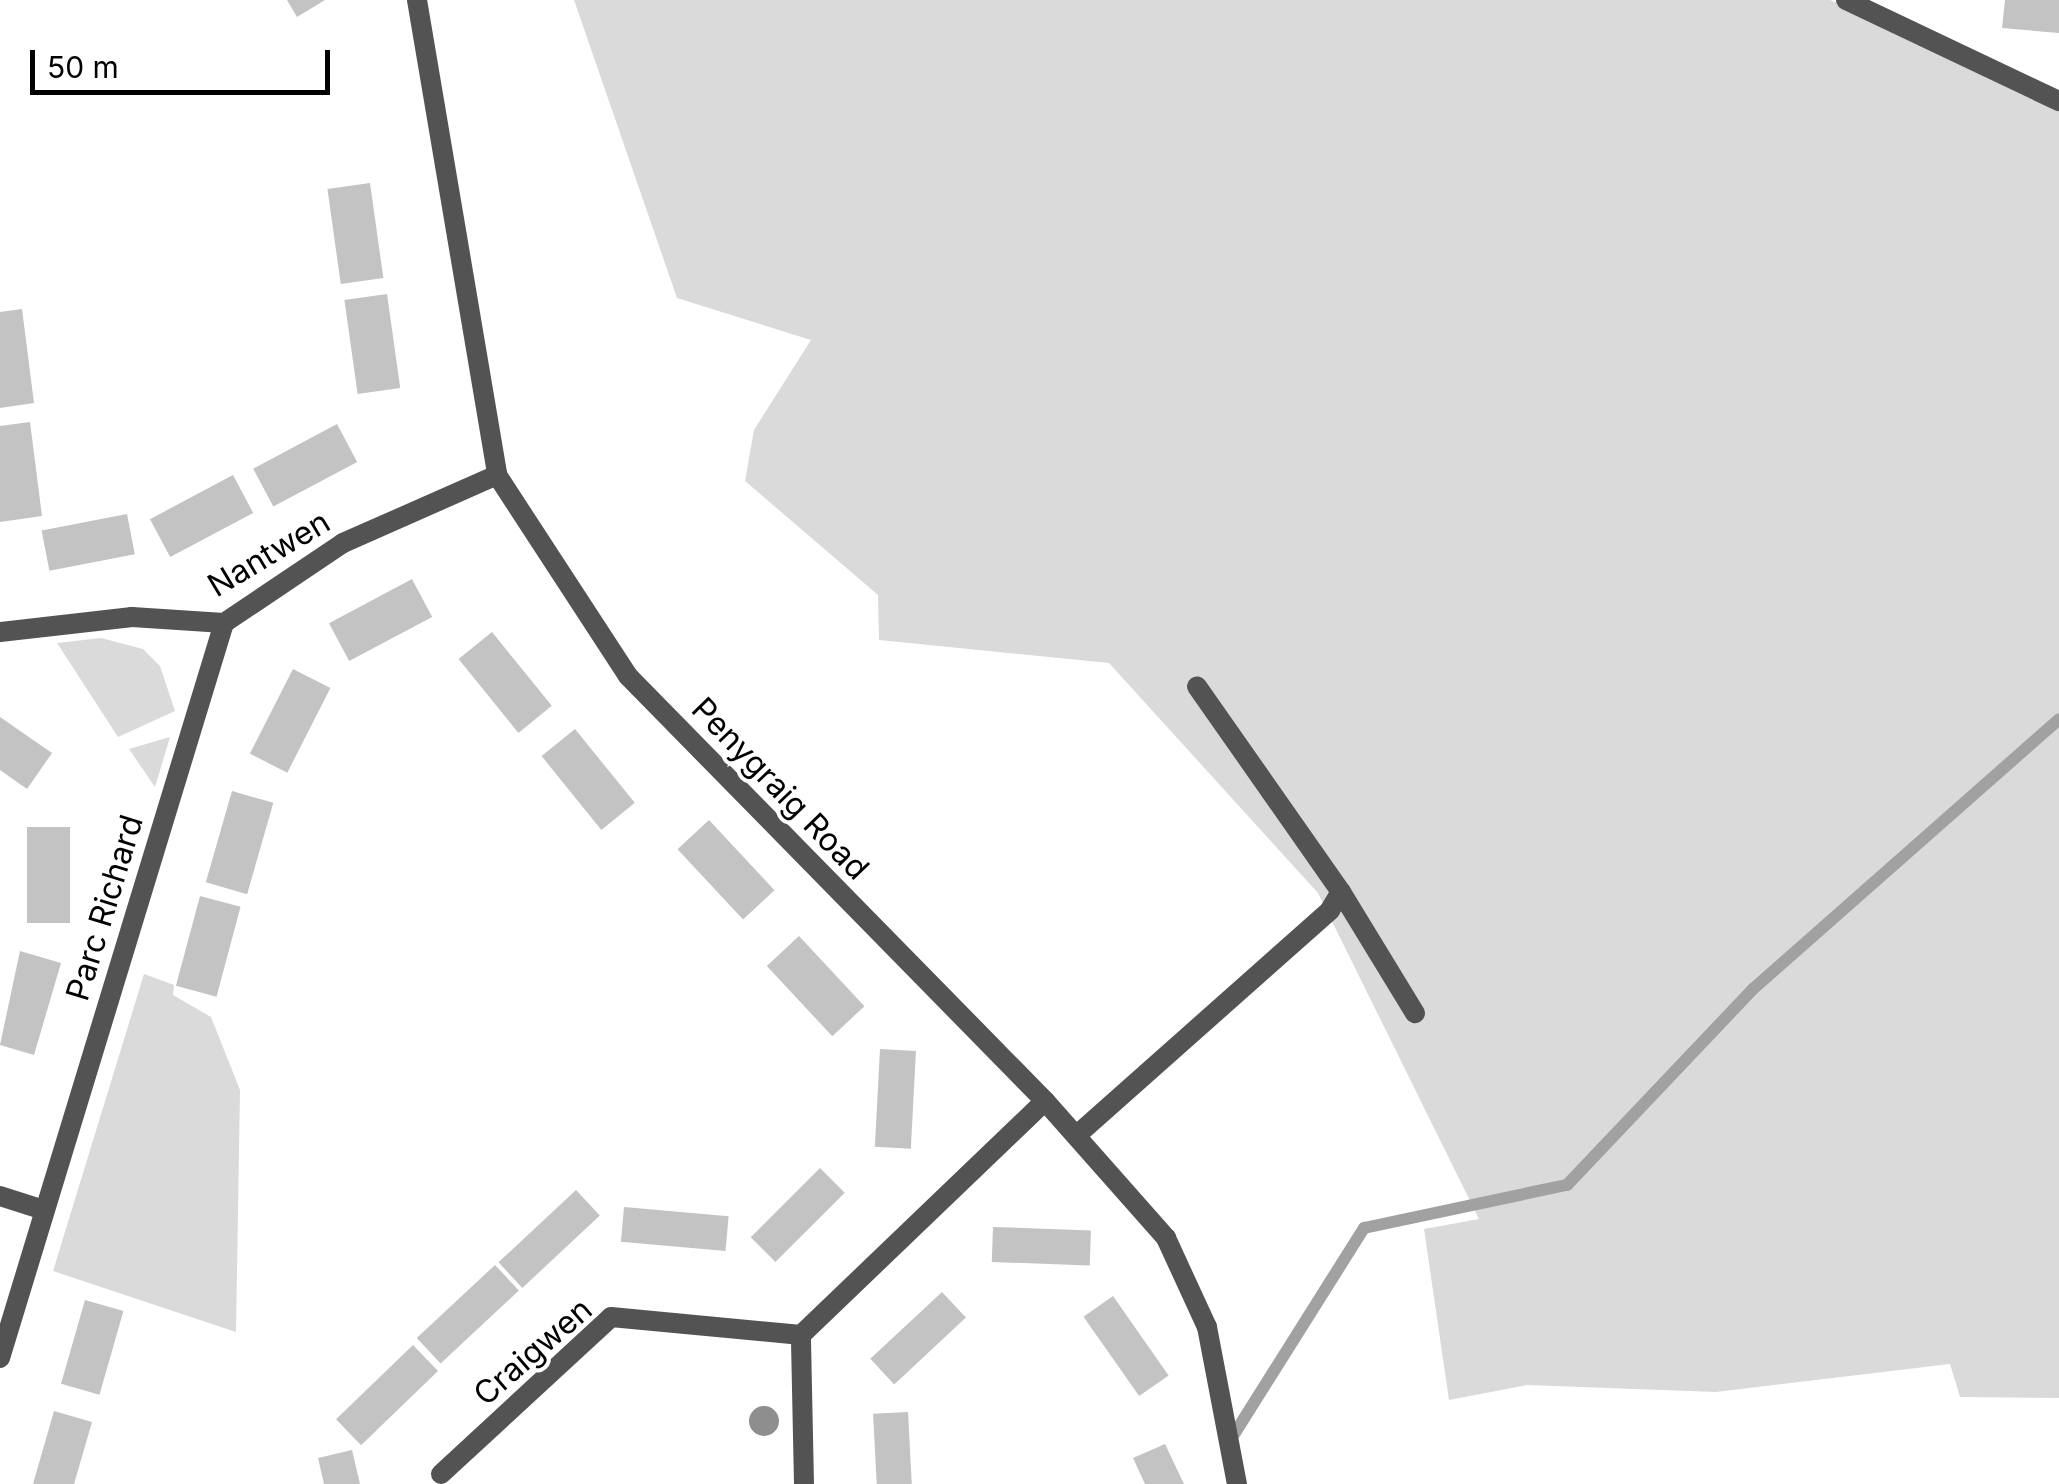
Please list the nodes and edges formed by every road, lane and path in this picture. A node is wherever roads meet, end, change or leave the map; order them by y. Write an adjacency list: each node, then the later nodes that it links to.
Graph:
1 (418, 0): 4 (street, Penygraig Road)
2 (1846, 0): 3 (street)
3 (2059, 102)
4 (497, 476): 5 (street, Nantwen); 10 (street, Penygraig Road)
5 (224, 623): 6 (street, Nantwen); 13 (street, Parc Richard)
6 (0, 632)
7 (1197, 686): 8 (street)
8 (1340, 892): 9 (street); 11 (street)
9 (1415, 1013)
10 (1044, 1101): 11 (street, Penygraig Road); 14 (street)
11 (1076, 1135): 18 (street, Penygraig Road)
12 (0, 1196): 13 (street)
13 (44, 1210): 15 (street, Parc Richard)
14 (801, 1335): 16 (street, Craigwen); 17 (street)
15 (0, 1358)
16 (440, 1474)
17 (804, 1484)
18 (1237, 1484)

